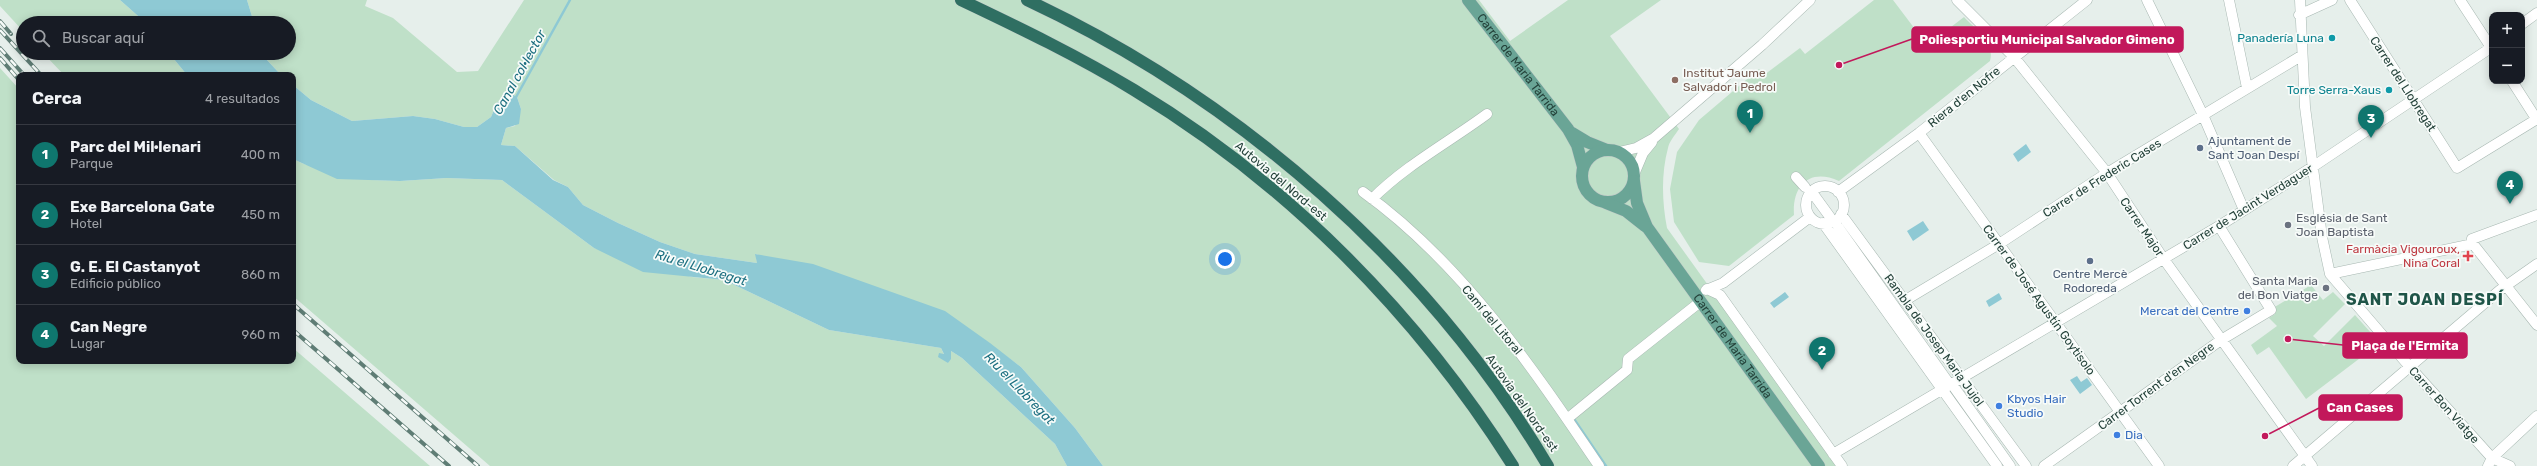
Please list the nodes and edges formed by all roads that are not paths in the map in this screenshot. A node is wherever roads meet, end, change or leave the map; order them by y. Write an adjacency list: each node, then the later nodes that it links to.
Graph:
1 (961, 0): 68 (highway, Autovia del Nord-est)
2 (1027, 0): 64 (highway, Autovia del Nord-est)
3 (1468, 0): 26 (main road, Carrer de Maria Tarrida)
4 (1810, 0): 28 (street)
5 (1957, 0): 19 (street, Carrer Major)
6 (2087, 0): 19 (street, Riera d'en Nofre)
7 (2147, 0): 24 (street)
8 (2229, 0): 21 (street)
9 (2300, 0): 14 (street, Carrer Bon Viatge)
10 (2332, 0): 14 (street)
11 (2350, 0): 22 (street, Carrer del Llobregat)
12 (2460, 0): 16 (street)
13 (2537, 13): 15 (street)
14 (2299, 14): 18 (street, Carrer Bon Viatge)
15 (2525, 22)
16 (2489, 44)
17 (2489, 50): 22 (street, Carrer de Jacint Verdaguer)
18 (2301, 56): 21 (street, Carrer de Frederic Cases); 30 (street, Carrer Bon Viatge)
19 (2014, 57): 27 (street, Riera d'en Nofre); 32 (street, Carrer Major)
20 (2514, 84): 25 (street)
21 (2246, 88): 24 (street, Carrer de Frederic Cases)
22 (2412, 100): 25 (street, Carrer del Llobregat); 30 (street, Carrer de Jacint Verdaguer)
23 (1487, 114): 67 (street, Camí del Litoral)
24 (2203, 115): 32 (street, Carrer de Frederic Cases); 39 (street)
25 (2537, 119)
26 (1568, 129): 29 (main road, Carrer de Maria Tarrida); 31 (main road, Carrer de Maria Tarrida)
27 (1919, 133): 36 (street, Riera d'en Nofre); 47 (street, Carrer de José Agustín Goytisolo)
28 (1654, 138): 29 (street); 33 (street)
29 (1613, 151): 31 (main road); 33 (main road)
30 (2314, 166): 39 (street, Carrer de Jacint Verdaguer); 51 (street, Carrer Bon Viatge)
31 (1583, 167): 38 (main road)
32 (2107, 174): 47 (street, Carrer de Frederic Cases); 49 (street, Carrer Major)
33 (1634, 176): 38 (main road); 45 (main road, Carrer de Maria Tarrida)
34 (1796, 177): 35 (street)
35 (1805, 187)
36 (1838, 192): 40 (street); 42 (street)
37 (1814, 195): 43 (street, Rambla de Josep Maria Jujol)
38 (1605, 202): 45 (main road, Carrer de Maria Tarrida)
39 (2244, 210): 44 (street, Carrer de Jacint Verdaguer)
40 (1841, 214): 43 (street); 57 (street, Rambla de Josep Maria Jujol)
41 (2537, 215): 48 (street)
42 (1810, 216): 43 (street); 52 (street)
43 (1826, 220): 63 (street, Rambla de Josep Maria Jujol)
44 (2219, 226): 49 (street, Carrer de Jacint Verdaguer); 60 (street, Carrer Torrent d'en Negre)
45 (1647, 227): 56 (main road, Carrer de Maria Tarrida)
46 (1838, 227): 80 (street, Rambla de Josep Maria Jujol)
47 (1999, 244): 57 (street, Carrer de Frederic Cases); 58 (street, Carrer de José Agustín Goytisolo)
48 (2473, 244): 51 (street); 53 (street)
49 (2163, 258): 58 (street, Carrer de Jacint Verdaguer); 60 (street, Carrer Major)
50 (2537, 264): 53 (street)
51 (2330, 274): 61 (street, Carrer Bon Viatge)
52 (1723, 283): 54 (street); 55 (street, Carrer de Maria Tarrida)
53 (2505, 285): 59 (street); 61 (street)
54 (1707, 289): 55 (street, Carrer de Maria Tarrida); 56 (street)
55 (1720, 295): 69 (street, Carrer de Maria Tarrida)
56 (1697, 297): 67 (street); 77 (main road, Carrer de Maria Tarrida)
57 (1904, 301): 62 (street, Rambla de Josep Maria Jujol)
58 (2056, 321): 62 (street, Carrer de Jacint Verdaguer); 65 (street, Carrer de José Agustín Goytisolo)
59 (2537, 325)
60 (2221, 340): 65 (street, Carrer Torrent d'en Negre); 70 (street, Carrer Major)
61 (2408, 366): 70 (street); 71 (street, Carrer Bon Viatge)
62 (1961, 378): 63 (street, Carrer de Jacint Verdaguer); 81 (street, Rambla de Josep Maria Jujol)
63 (1941, 390): 69 (street, Carrer de Jacint Verdaguer); 79 (street, Rambla de Josep Maria Jujol)
64 (1512, 411): 74 (highway, Autovia del Nord-est); 75 (highway)
65 (2119, 413): 82 (street, Carrer Torrent d'en Negre); 83 (street, Carrer de José Agustín Goytisolo)
66 (2537, 416): 71 (street)
67 (1567, 419): 76 (street, Camí del Litoral)
68 (1488, 425): 72 (highway); 73 (highway, Autovia del Nord-est)
69 (1833, 454): 78 (street, Carrer de Maria Tarrida)
70 (2304, 457): 84 (street); 85 (street, Carrer Major)
71 (2490, 462): 86 (street, Carrer Bon Viatge)
72 (1507, 466)
73 (1513, 466)
74 (1548, 466)
75 (1555, 466)
76 (1599, 466)
77 (1819, 466)
78 (1842, 466)
79 (1997, 466)
80 (2010, 466)
81 (2026, 466)
82 (2044, 466)
83 (2158, 466)
84 (2293, 466)
85 (2312, 466)
86 (2510, 466)

